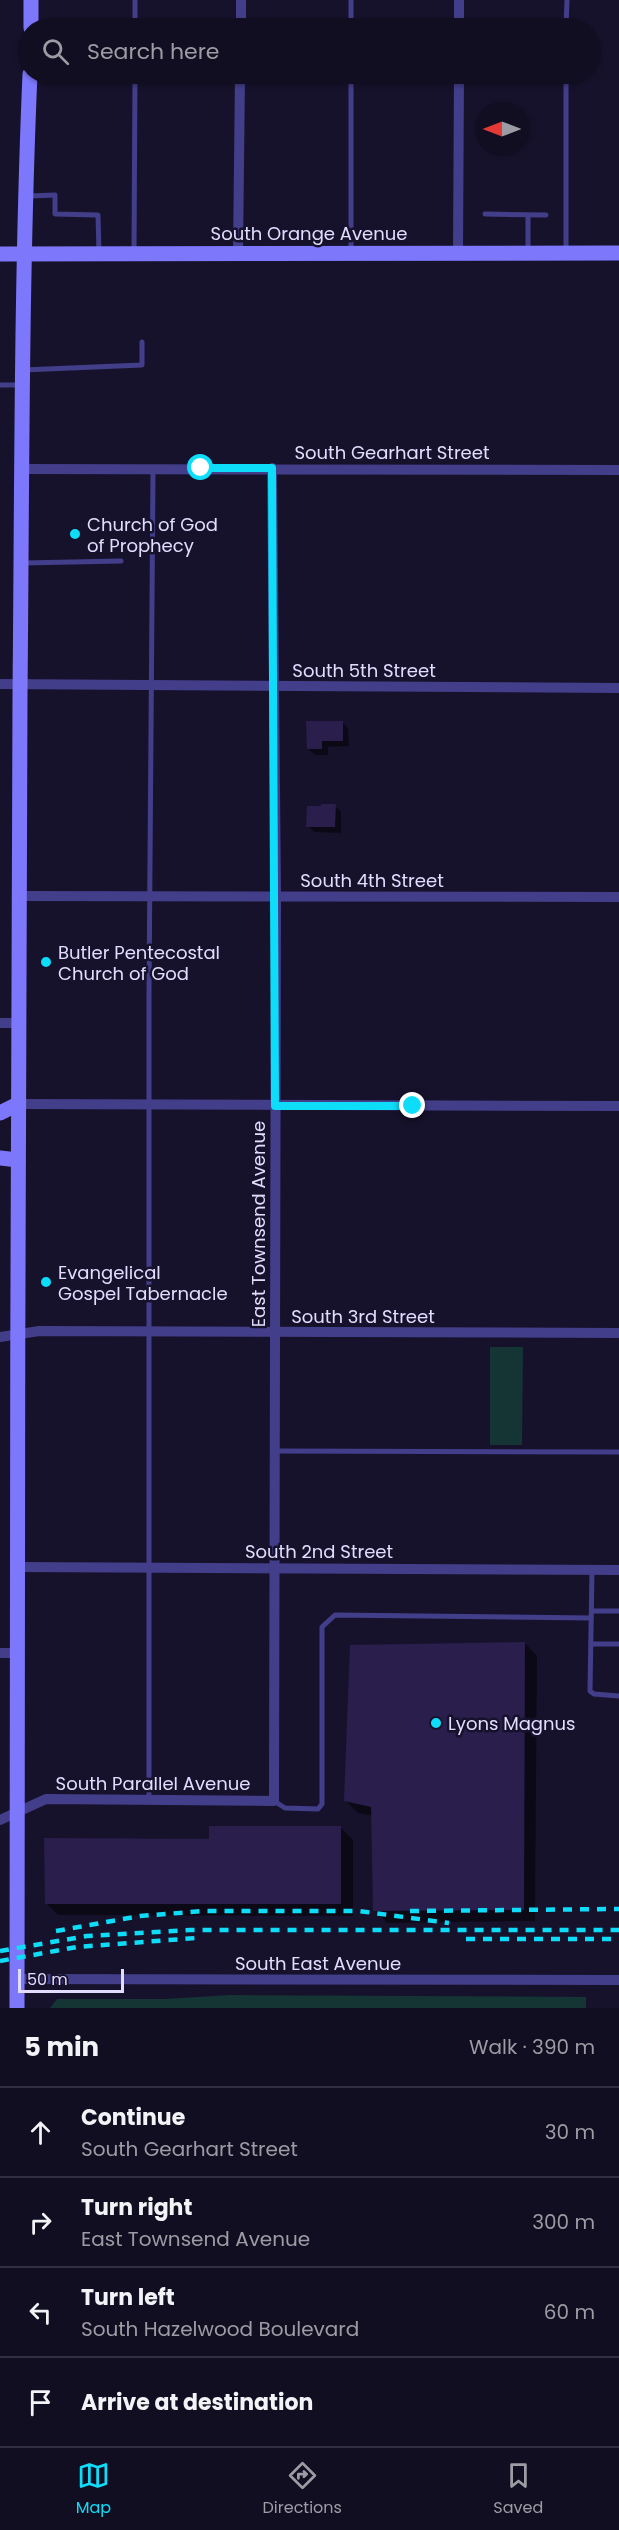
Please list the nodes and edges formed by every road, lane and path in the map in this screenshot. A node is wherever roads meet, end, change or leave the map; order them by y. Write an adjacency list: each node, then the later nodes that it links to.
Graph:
1 (31, 0): 7 (street)
2 (135, 0): 8 (lane)
3 (241, 0): 9 (street)
4 (351, 0): 10 (lane)
5 (459, 0): 11 (street)
6 (567, 0): 12 (lane)
7 (31, 18)
8 (135, 18)
9 (241, 18)
10 (351, 18)
11 (459, 18)
12 (566, 18)
13 (30, 84): 19 (street)
14 (135, 84): 25 (lane)
15 (240, 84): 26 (street)
16 (351, 84): 27 (lane)
17 (459, 84): 23 (street)
18 (566, 84): 28 (lane)
19 (24, 196): 30 (street); 31 (lane)
20 (485, 214): 22 (lane)
21 (546, 215): 22 (lane)
22 (528, 216): 24 (lane)
23 (458, 252): 24 (street, South Orange Avenue); 27 (street, South Orange Avenue)
24 (528, 252): 28 (street, South Orange Avenue)
25 (134, 253): 26 (street, South Orange Avenue); 31 (street, South Orange Avenue)
26 (238, 253): 27 (street, South Orange Avenue)
27 (351, 253)
28 (566, 253): 32 (street, South Orange Avenue)
29 (0, 254): 30 (street, South Orange Avenue)
30 (23, 254): 31 (street, South Orange Avenue); 34 (street)
31 (99, 254)
32 (619, 254)
33 (142, 342): 34 (lane)
34 (21, 378): 35 (lane); 38 (street)
35 (0, 386)
36 (153, 468): 37 (street, South Gearhart Street); 38 (street, South Gearhart Street); 44 (lane)
37 (272, 468): 39 (street, South Gearhart Street); 45 (street, East Townsend Avenue)
38 (21, 469): 41 (street)
39 (619, 470)
40 (121, 561): 41 (lane)
41 (21, 563): 43 (street)
42 (0, 684): 43 (street, South 5th Street)
43 (20, 685): 44 (street, South 5th Street); 47 (street)
44 (152, 686): 45 (street, South 5th Street); 48 (lane)
45 (275, 686): 46 (street, South 5th Street); 49 (street, East Townsend Avenue)
46 (619, 688)
47 (18, 896): 48 (street, South 4th Street); 52 (street)
48 (151, 896): 49 (street, South 4th Street); 54 (lane)
49 (276, 896): 50 (street, South 4th Street); 55 (street, East Townsend Avenue)
50 (619, 897)
51 (0, 1023): 52 (street)
52 (18, 1023): 53 (street)
53 (18, 1104): 54 (street); 57 (street); 59 (street)
54 (150, 1105): 55 (street); 60 (lane)
55 (275, 1106): 56 (street); 61 (street, East Townsend Avenue)
56 (619, 1106)
57 (0, 1113)
58 (0, 1158): 59 (street)
59 (18, 1160): 63 (street)
60 (150, 1332): 61 (street, South 3rd Street); 63 (street, South 3rd Street); 68 (lane)
61 (274, 1332): 62 (street, South 3rd Street); 65 (street, East Townsend Avenue)
62 (619, 1333)
63 (18, 1335): 64 (street, South 3rd Street); 67 (street)
64 (0, 1337)
65 (274, 1450): 66 (lane); 69 (street, East Townsend Avenue)
66 (619, 1452)
67 (19, 1567): 68 (street, South 2nd Street); 78 (street)
68 (150, 1567): 69 (street, South 2nd Street); 80 (lane)
69 (274, 1567): 70 (street, South 2nd Street); 81 (street, East Townsend Avenue)
70 (592, 1570): 71 (street, South 2nd Street); 72 (lane)
71 (619, 1570)
72 (592, 1611): 73 (lane); 74 (lane)
73 (619, 1611)
74 (591, 1618): 75 (lane); 81 (lane)
75 (591, 1644): 76 (lane); 79 (lane)
76 (619, 1644)
77 (0, 1653): 78 (street)
78 (18, 1653): 82 (street)
79 (619, 1696)
80 (149, 1800): 81 (street, South Parallel Avenue); 82 (street, South Parallel Avenue)
81 (274, 1801)
82 (16, 1812): 83 (street, South Parallel Avenue); 84 (street)
83 (0, 1820)
84 (17, 1979): 85 (street, South East Avenue); 86 (street)
85 (619, 1980)
86 (17, 2008)

